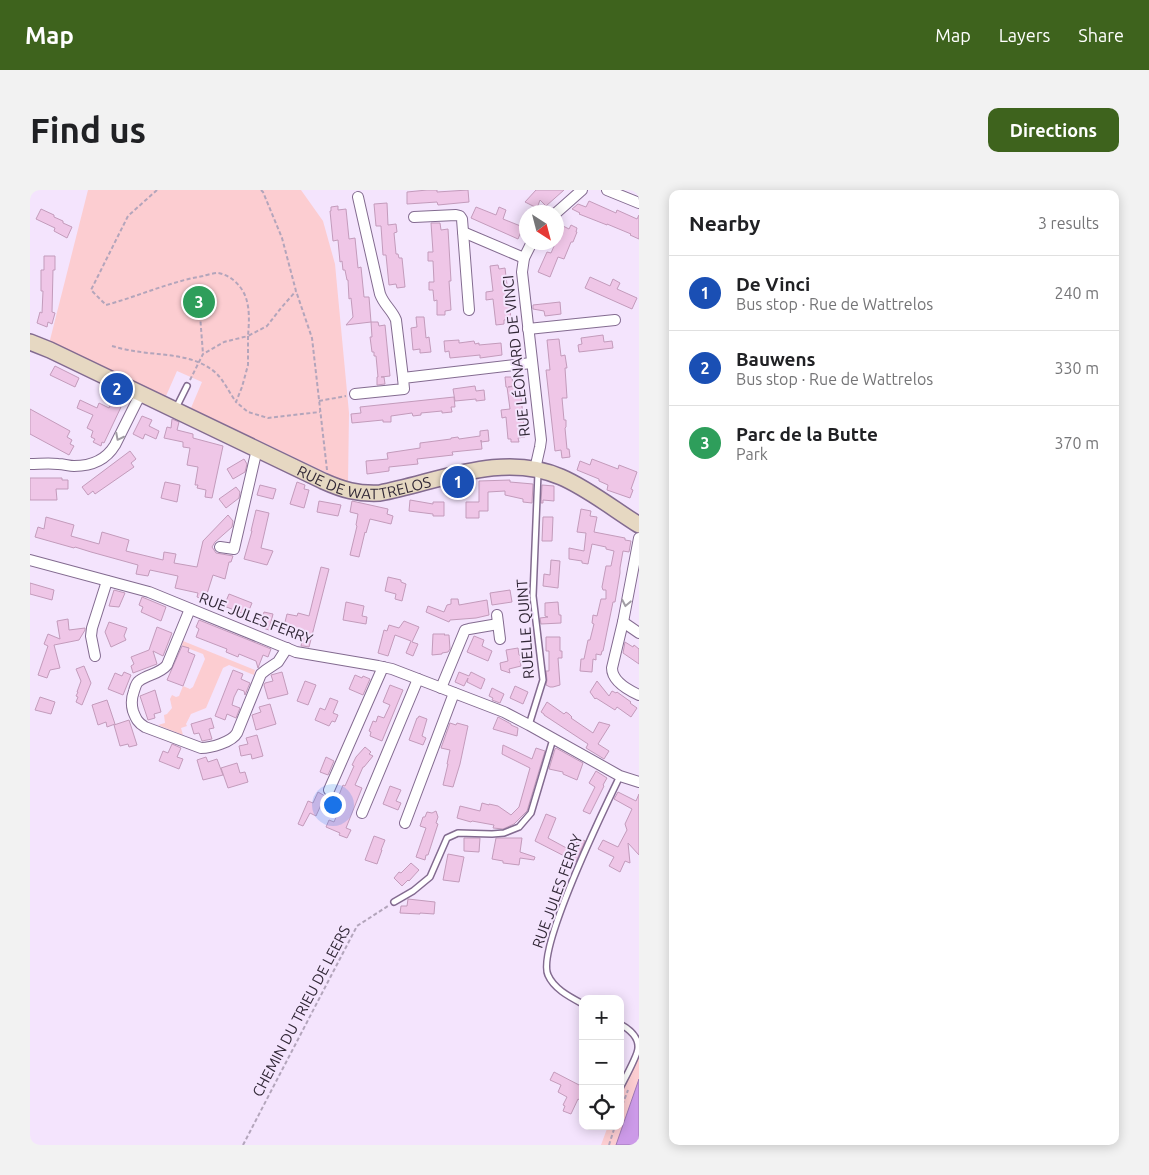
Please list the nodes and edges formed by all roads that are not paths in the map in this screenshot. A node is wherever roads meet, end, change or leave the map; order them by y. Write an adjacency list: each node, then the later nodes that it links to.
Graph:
1 (582, 190): 5 (street)
2 (606, 190): 4 (street)
3 (358, 197): 15 (street)
4 (639, 203)
5 (564, 206)
6 (414, 217): 7 (street)
7 (463, 232): 9 (street); 10 (street)
8 (528, 250): 9 (street, RUE LÉONARD DE VINCI)
9 (524, 258): 12 (street, RUE LÉONARD DE VINCI)
10 (469, 310)
11 (615, 320): 12 (street)
12 (528, 329): 14 (street, RUE LÉONARD DE VINCI)
13 (30, 342): 17 (street, RUE DE WATTRELOS)
14 (531, 363): 15 (street); 22 (street, RUE LÉONARD DE VINCI)
15 (403, 378): 18 (street)
16 (187, 386): 19 (lane)
17 (141, 393): 19 (street, RUE DE WATTRELOS); 21 (street, one-way to 21)
18 (355, 394)
19 (176, 410): 20 (street, RUE DE WATTRELOS)
20 (257, 449): 22 (street, RUE DE WATTRELOS); 25 (street)
21 (30, 464)
22 (537, 469): 23 (street, RUE DE WATTRELOS); 39 (lane, RUELLE QUINT)
23 (639, 525)
24 (639, 538): 29 (street, one-way to 29)
25 (220, 547)
26 (30, 560): 27 (street, RUE JULES FERRY)
27 (107, 581): 28 (street, RUE JULES FERRY); 33 (street)
28 (190, 609): 32 (street, RUE JULES FERRY); 32 (street)
29 (622, 622): 30 (street); 38 (street)
30 (639, 633)
31 (500, 639): 36 (street)
32 (287, 648): 34 (street, RUE JULES FERRY)
33 (95, 656)
34 (383, 667): 35 (street, RUE JULES FERRY); 43 (street)
35 (418, 679): 36 (street, RUE JULES FERRY); 44 (street)
36 (441, 688): 37 (street, RUE JULES FERRY)
37 (454, 693): 39 (street, RUE JULES FERRY); 45 (street)
38 (639, 695)
39 (529, 725): 40 (street, RUE JULES FERRY)
40 (553, 738): 41 (street, RUE JULES FERRY); 46 (lane)
41 (620, 776): 42 (street, RUE JULES FERRY); 47 (lane, RUE JULES FERRY)
42 (639, 782)
43 (329, 790)
44 (362, 813)
45 (405, 823)
46 (394, 902)
47 (579, 1002)
48 (624, 1026): 49 (lane)
49 (621, 1085)

